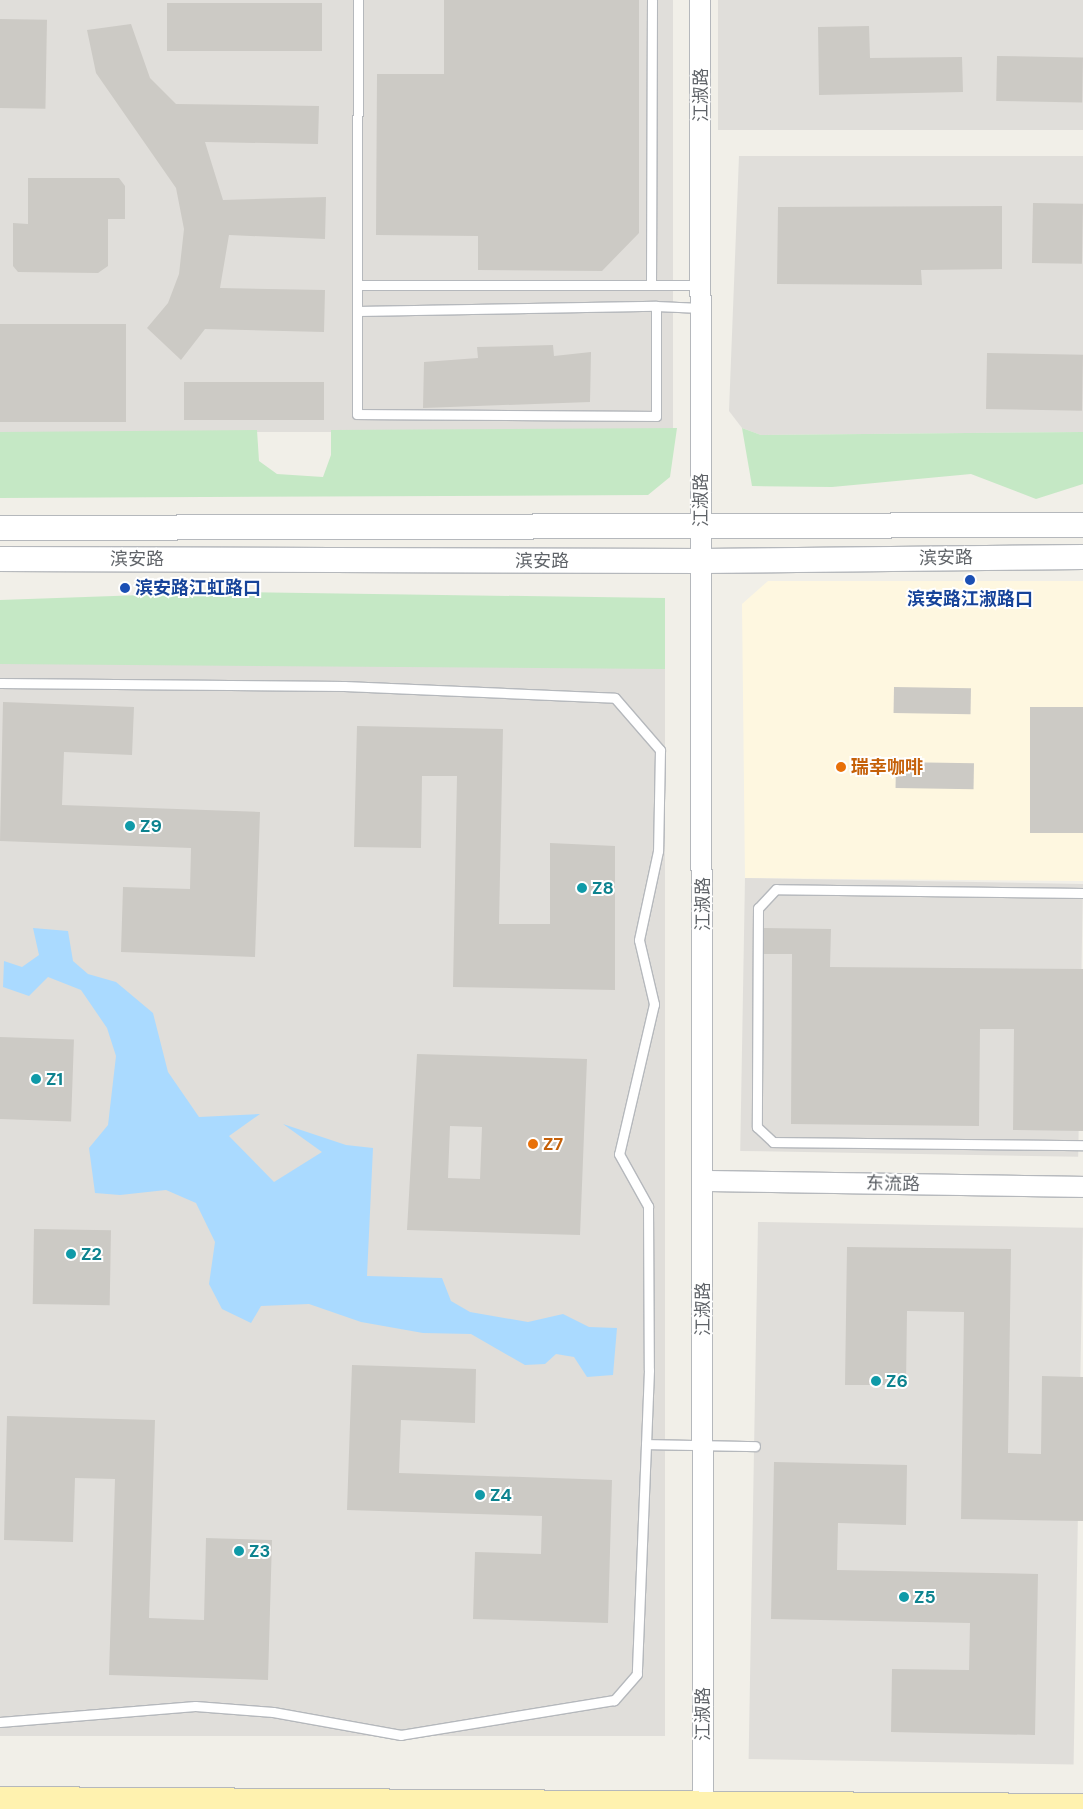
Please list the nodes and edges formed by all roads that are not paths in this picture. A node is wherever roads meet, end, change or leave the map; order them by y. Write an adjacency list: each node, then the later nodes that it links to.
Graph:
1 (358, 0): 4 (lane)
2 (652, 0): 6 (lane)
3 (700, 0): 5 (street, 江淑路)
4 (358, 285): 6 (lane); 9 (lane)
5 (702, 285): 6 (lane); 8 (street, 江淑路)
6 (651, 286)
7 (656, 306): 8 (lane); 9 (lane); 9 (lane)
8 (702, 308): 11 (street, 江淑路)
9 (358, 311)
10 (1083, 525): 11 (main road, 滨安路)
11 (700, 527): 12 (main road, 滨安路); 15 (street, 江淑路)
12 (0, 528)
13 (1083, 557): 15 (main road, 滨安路)
14 (0, 559): 15 (main road, 滨安路)
15 (704, 561): 19 (street, 江淑路)
16 (0, 683): 21 (lane)
17 (1083, 893): 18 (lane)
18 (1083, 1145)
19 (703, 1181): 20 (street, 东流路); 22 (street, 江淑路)
20 (1083, 1187)
21 (646, 1444): 22 (lane); 24 (lane)
22 (703, 1445): 23 (lane); 26 (street, 江淑路)
23 (755, 1446)
24 (0, 1722)
25 (0, 1800): 26 (main road)
26 (703, 1808): 27 (main road)
27 (1083, 1808)

